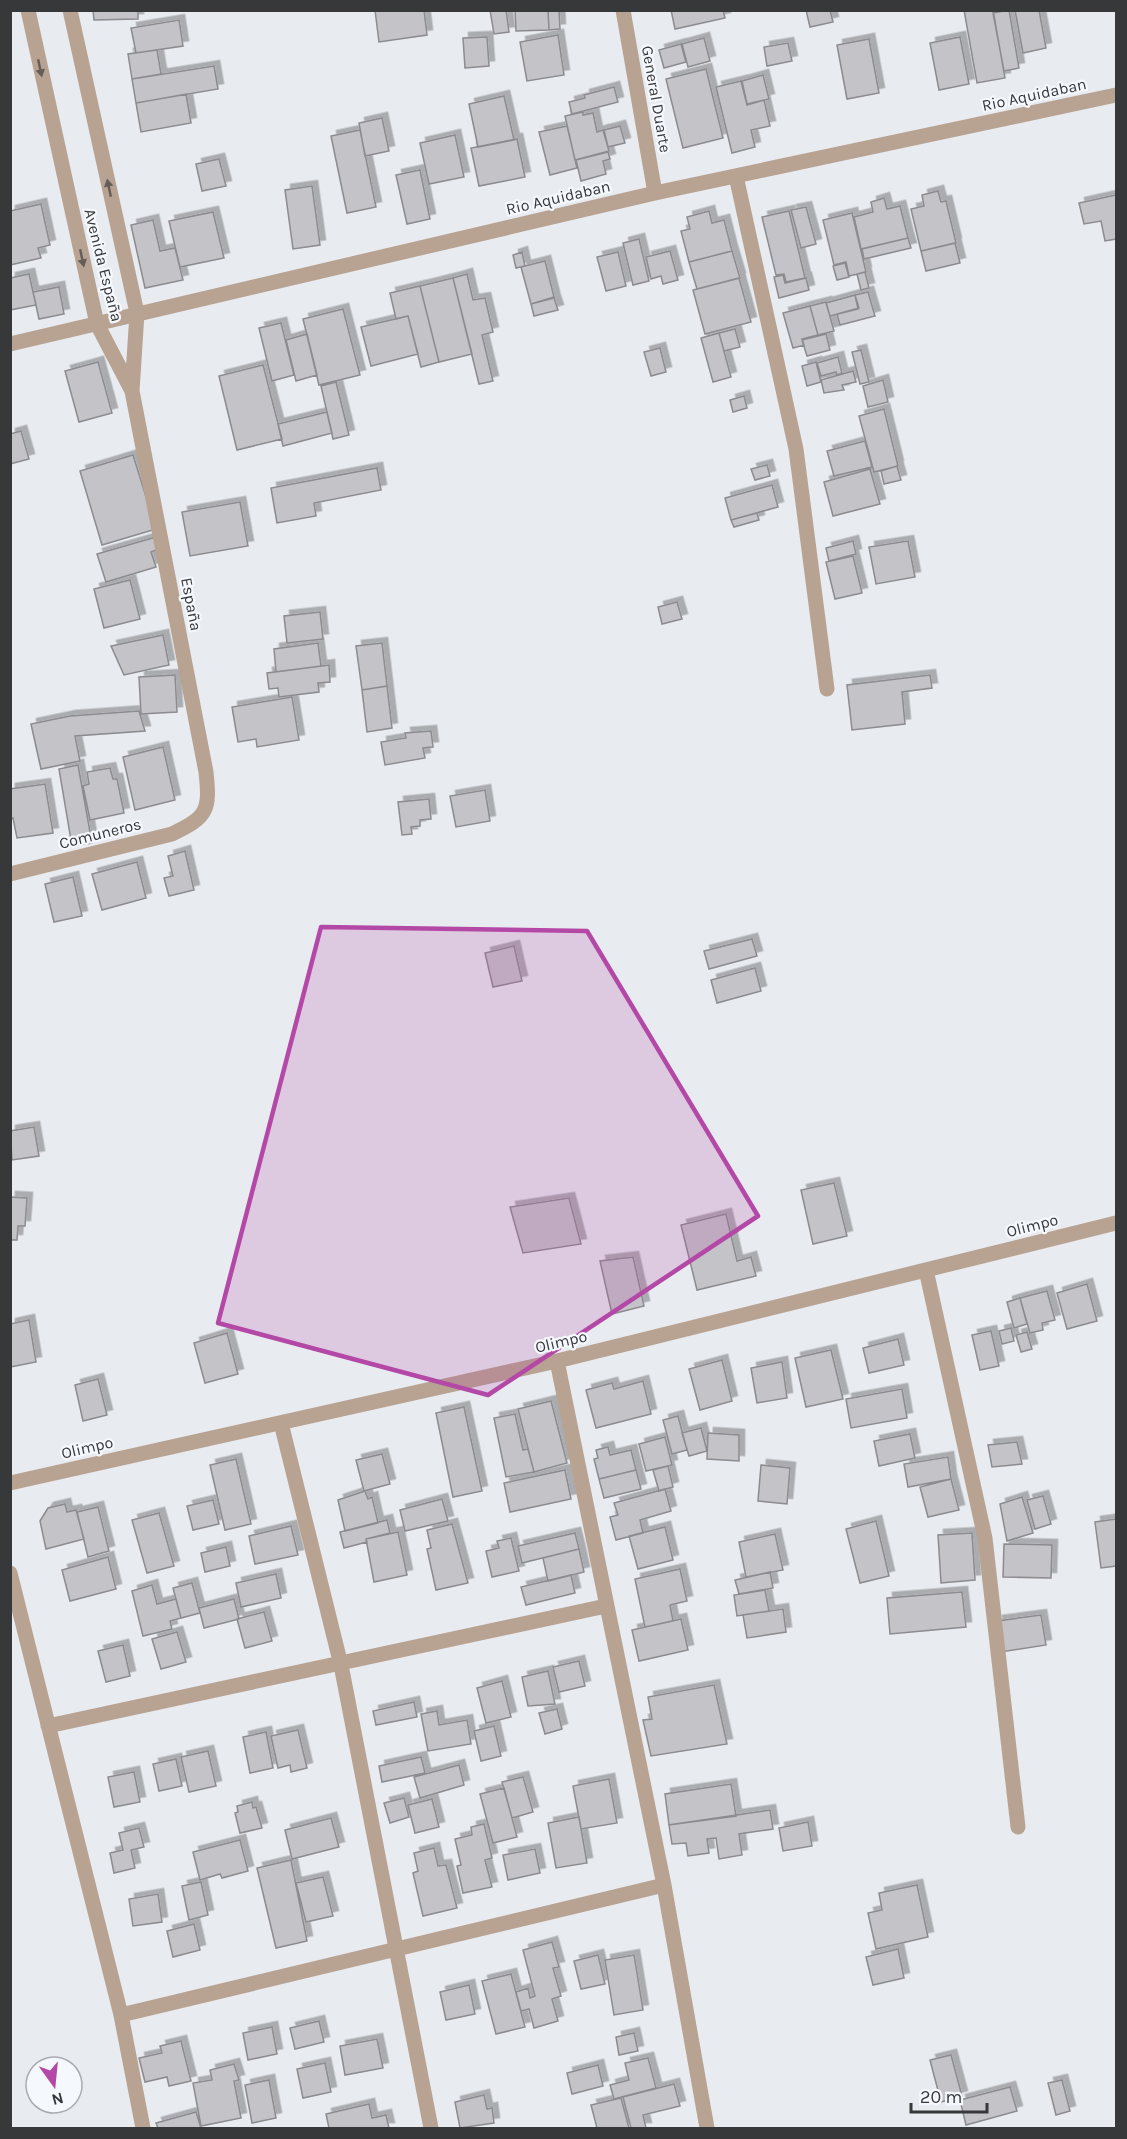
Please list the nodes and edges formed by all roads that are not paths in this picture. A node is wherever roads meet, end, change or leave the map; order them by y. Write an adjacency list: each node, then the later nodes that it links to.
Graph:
1 (28, 10): 8 (street, Avenida España, one-way to 8)
2 (70, 10): 7 (street, Avenida España, one-way to 2)
3 (623, 10): 6 (street, General Duarte)
4 (1116, 95): 5 (street, Rio Aquidaban)
5 (736, 176): 6 (street, Rio Aquidaban); 11 (street)
6 (655, 193): 7 (street, Rio Aquidaban)
7 (137, 314): 8 (street, Rio Aquidaban); 10 (street, Avenida España)
8 (97, 324): 9 (street, Rio Aquidaban); 10 (street, Avenida España)
9 (10, 344)
10 (132, 391): 12 (street, España)
11 (827, 689)
12 (196, 822): 13 (street, Comuneros)
13 (10, 874)
14 (1116, 1223): 15 (street, Olimpo)
15 (926, 1270): 16 (street, Olimpo); 23 (street)
16 (557, 1361): 17 (street, Olimpo); 20 (street)
17 (281, 1422): 18 (street, Olimpo); 21 (street)
18 (10, 1483)
19 (10, 1573): 22 (street)
20 (606, 1606): 21 (street); 24 (street)
21 (342, 1665): 22 (street); 25 (street)
22 (48, 1726): 26 (street)
23 (1018, 1827)
24 (664, 1885): 25 (street); 29 (street)
25 (397, 1950): 26 (street); 28 (street)
26 (121, 2015): 27 (street)
27 (143, 2128)
28 (431, 2128)
29 (707, 2128)

